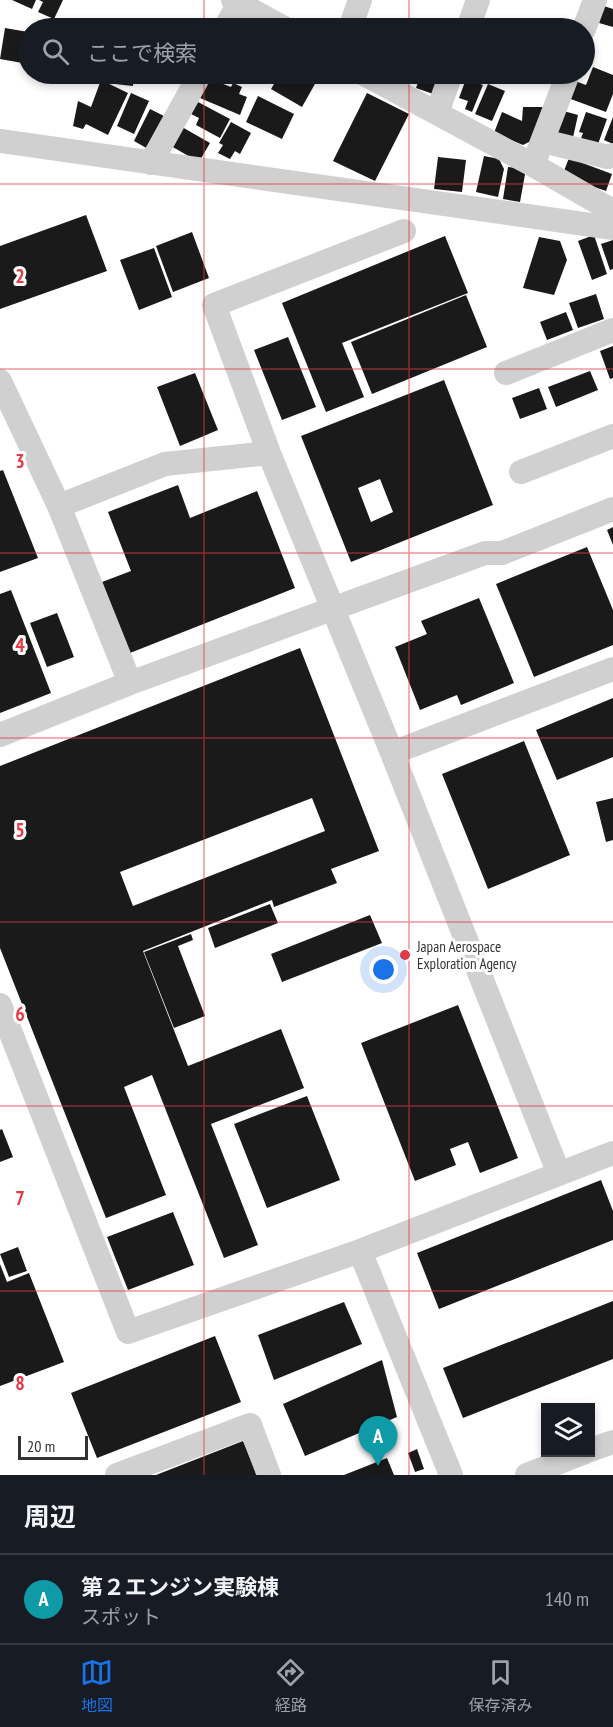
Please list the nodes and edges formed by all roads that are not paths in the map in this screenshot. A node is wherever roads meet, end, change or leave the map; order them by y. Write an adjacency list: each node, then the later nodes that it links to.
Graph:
1 (360, 0): 7 (street)
2 (478, 0): 8 (street)
3 (595, 0): 9 (street)
4 (238, 1): 5 (street); 6 (street)
5 (230, 18)
6 (267, 18)
7 (354, 18)
8 (472, 18)
9 (589, 18)
10 (194, 84): 18 (street)
11 (383, 84): 14 (street)
12 (447, 84): 14 (street)
13 (564, 84): 16 (street)
14 (437, 113): 19 (street)
15 (0, 141): 18 (street)
16 (543, 141): 17 (street); 19 (street)
17 (613, 155)
18 (151, 163): 21 (street)
19 (533, 165): 20 (street)
20 (613, 211)
21 (613, 228)
22 (404, 231): 27 (street)
23 (613, 330): 24 (street)
24 (506, 373)
25 (0, 381): 29 (street)
26 (613, 436): 28 (street)
27 (269, 453): 29 (street); 31 (street)
28 (521, 472)
29 (59, 506): 33 (street)
30 (613, 509): 31 (street)
31 (332, 610): 33 (street); 35 (street)
32 (613, 669): 35 (street)
33 (130, 683): 34 (street)
34 (0, 735)
35 (392, 753): 38 (street)
36 (2, 1017): 39 (street)
37 (613, 1154): 38 (street)
38 (559, 1174): 39 (street)
39 (360, 1251): 45 (street)
40 (613, 1442): 41 (street)
41 (595, 1449)
42 (572, 1457): 46 (street)
43 (117, 1475): 44 (street)
44 (269, 1475)
45 (451, 1475)
46 (527, 1475)

